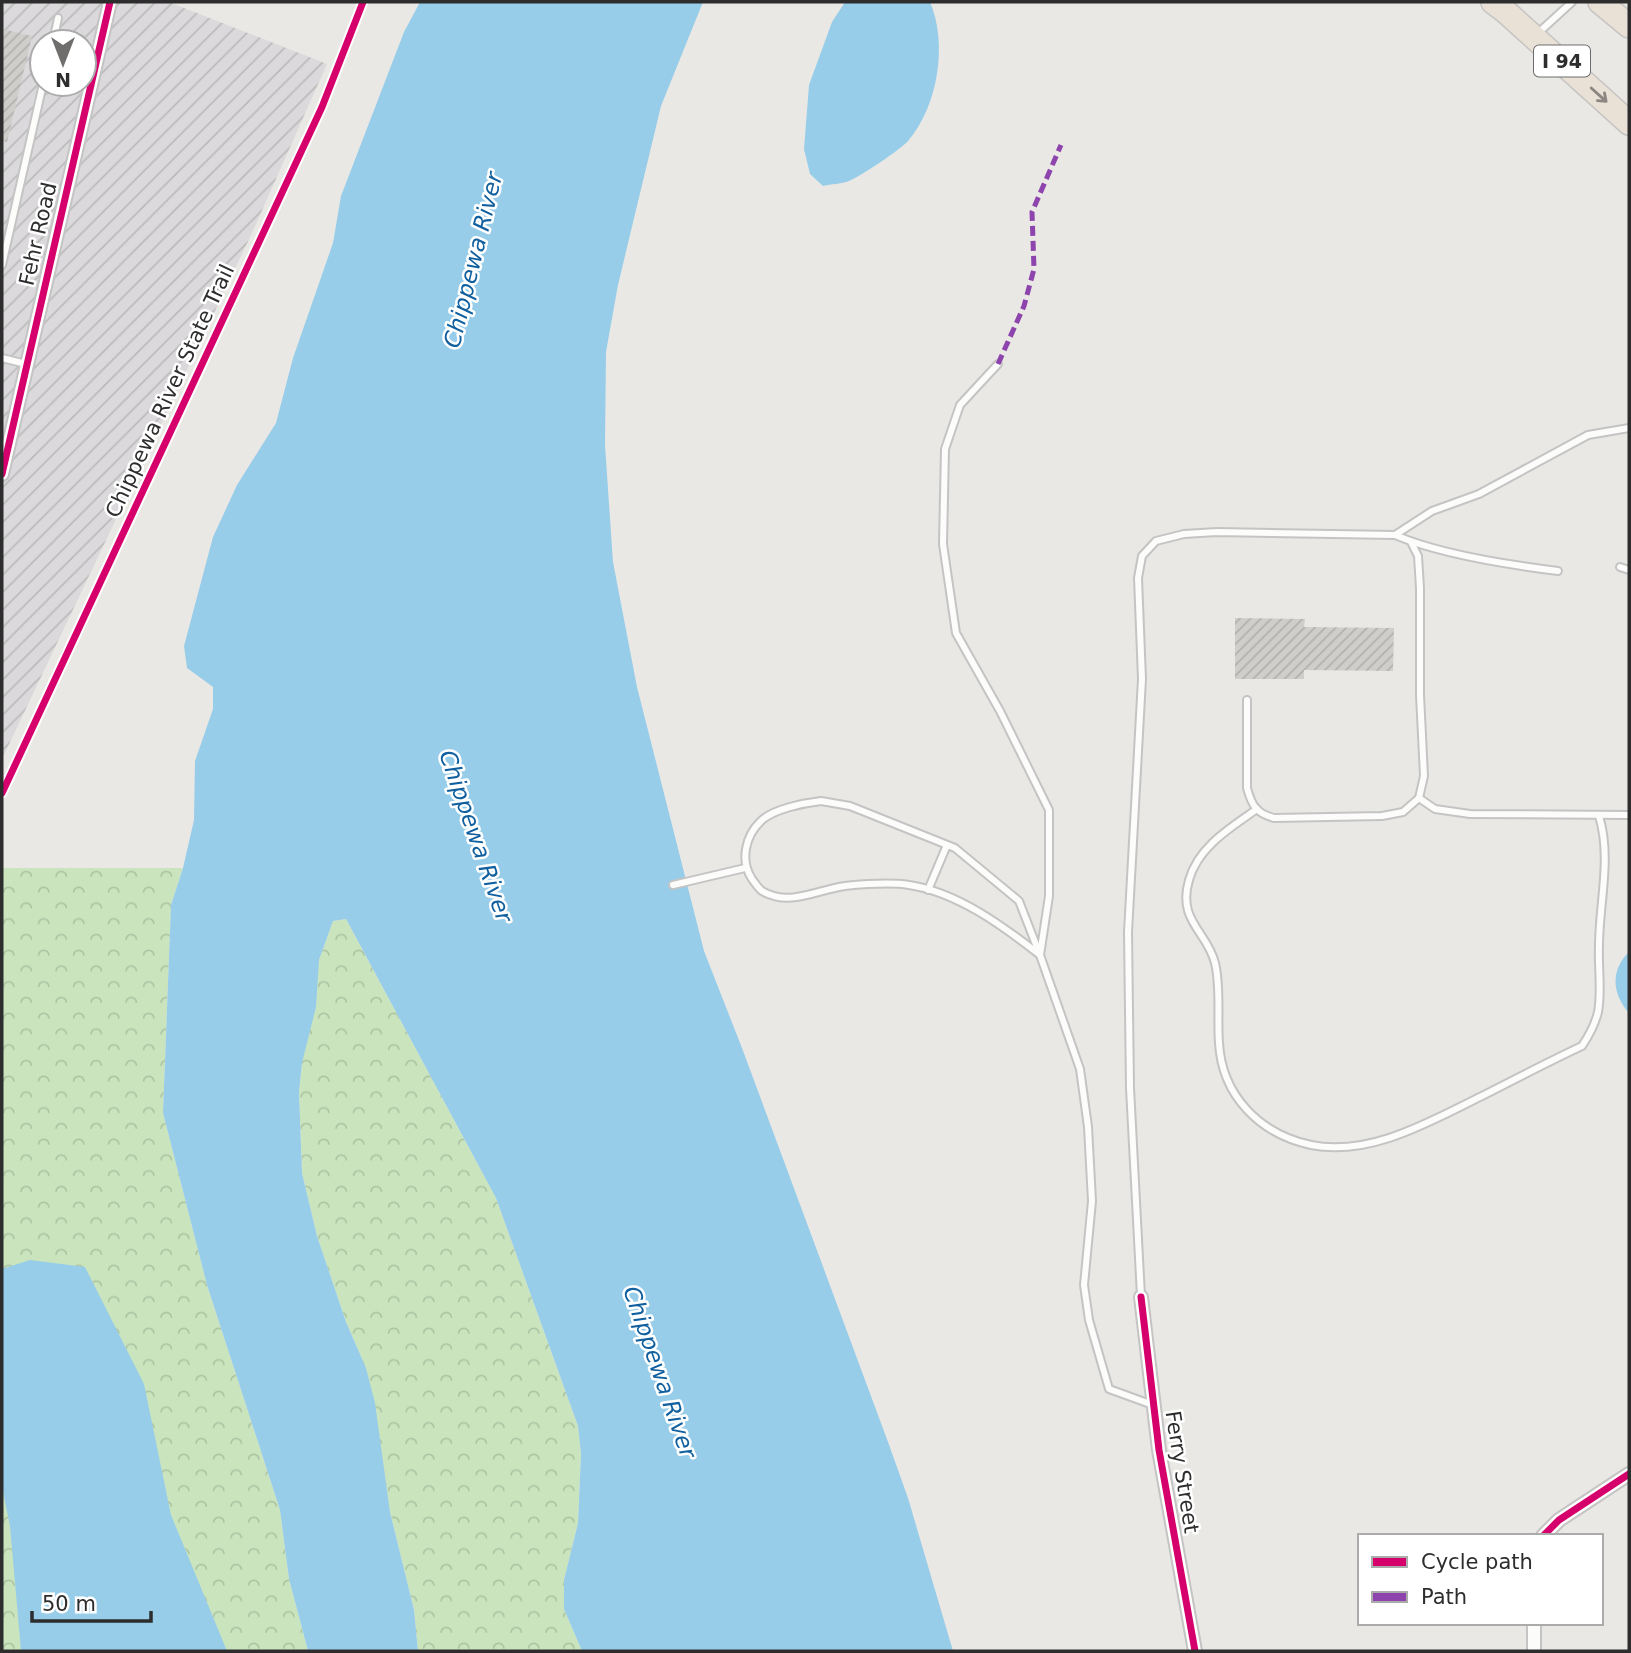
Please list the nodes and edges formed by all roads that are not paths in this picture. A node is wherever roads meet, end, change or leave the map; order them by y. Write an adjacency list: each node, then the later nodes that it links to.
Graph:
1 (110, 2): 13 (street, Fehr Road)
2 (1493, 2): 8 (highway, I 94)
3 (1572, 2): 8 (lane)
4 (1601, 2): 6 (highway)
5 (58, 18): 7 (lane)
6 (1629, 26)
7 (56, 28)
8 (1534, 36): 10 (highway, I 94, one-way to 10)
9 (40, 98): 11 (lane)
10 (1629, 123)
11 (2, 265)
12 (2, 358): 13 (lane)
13 (26, 364): 16 (street, Fehr Road)
14 (998, 365): 31 (lane)
15 (1629, 428): 17 (lane)
16 (2, 474)
17 (1395, 535): 18 (lane); 32 (lane, Ferry Street)
18 (1411, 542): 21 (lane); 23 (lane)
19 (1620, 567): 20 (lane)
20 (1629, 570)
21 (1558, 571)
22 (1247, 701): 24 (lane)
23 (1419, 798): 24 (lane); 26 (lane)
24 (1257, 810): 26 (lane)
25 (1629, 815): 26 (lane)
26 (1598, 816)
27 (947, 845): 28 (lane); 30 (lane); 31 (lane)
28 (745, 868): 29 (lane); 30 (lane)
29 (673, 885)
30 (929, 890): 31 (lane)
31 (1040, 955): 33 (lane)
32 (1141, 1297): 33 (street, Ferry Street)
33 (1153, 1405): 37 (street, Ferry Street)
34 (1629, 1474): 35 (street)
35 (1545, 1534)
36 (1534, 1625): 38 (street)
37 (1195, 1651)
38 (1534, 1651)

